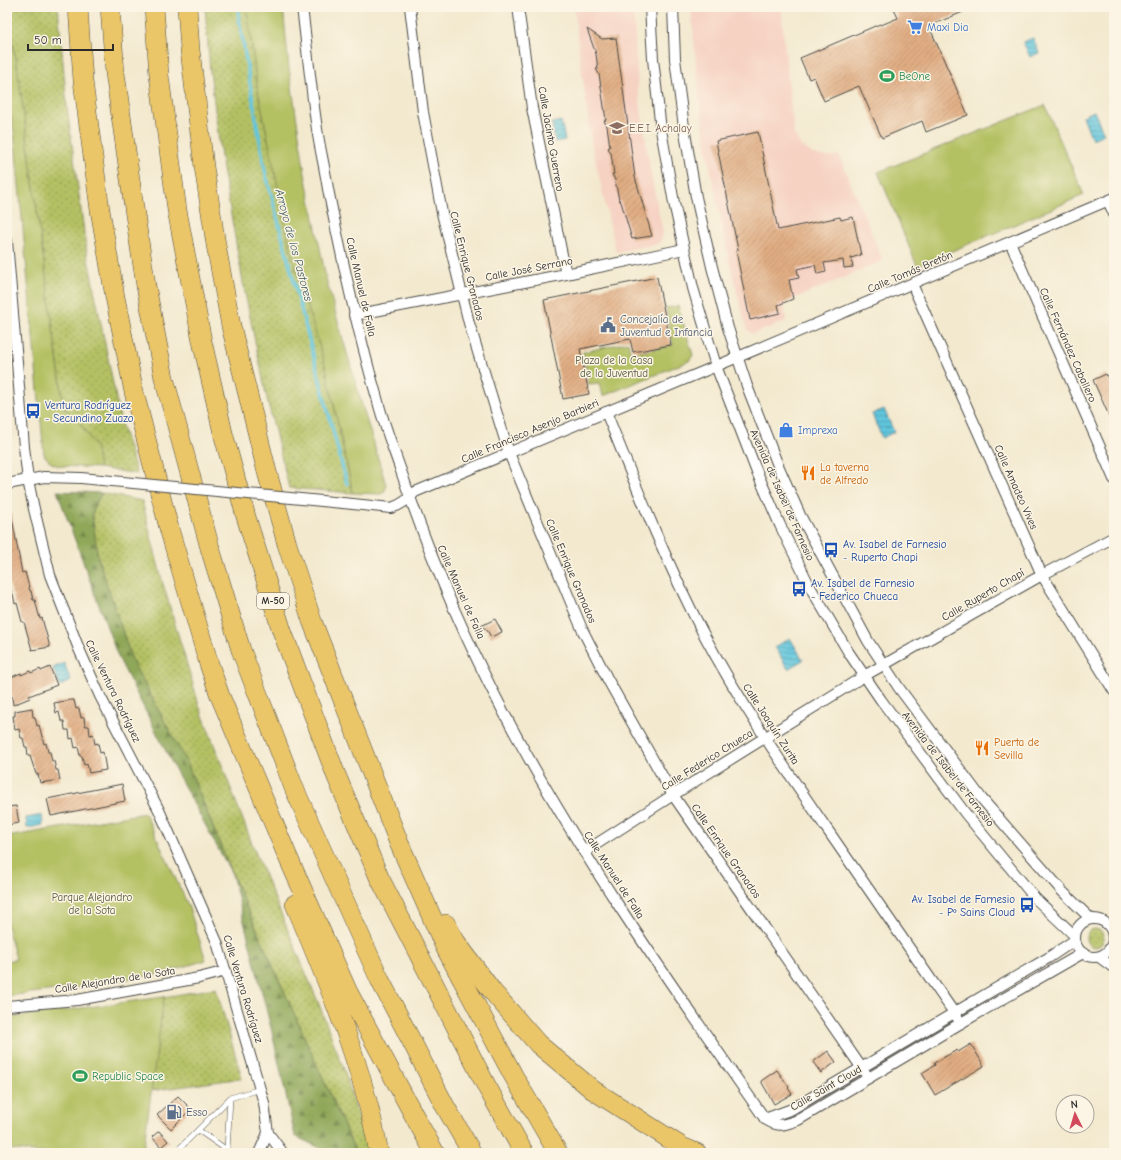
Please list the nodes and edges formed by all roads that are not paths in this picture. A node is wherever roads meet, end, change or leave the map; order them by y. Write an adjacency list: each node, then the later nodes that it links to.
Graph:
1 (78, 7): 32 (highway)
2 (110, 7): 61 (highway)
3 (154, 7): 62 (highway, M-50)
4 (187, 7): 35 (highway)
5 (302, 7): 18 (street, Calle Manuel de Falla)
6 (410, 7): 17 (street, Calle Enrique Granados)
7 (518, 7): 15 (street, Calle Jacinto Guerrero)
8 (650, 7): 14 (street, Avenida de Isabel de Farnesio)
9 (673, 7): 19 (street, Avenida de Isabel de Farnesio)
10 (1111, 200): 11 (street); 13 (street, Calle Tomás Bretón)
11 (1114, 214)
12 (7, 241): 23 (street, Calle Ventura Rodríguez)
13 (1010, 242): 16 (street, Calle Tomás Bretón); 24 (street, Calle Fernández Caballero)
14 (684, 249): 15 (street, Calle José Serrano); 20 (street, Avenida de Isabel de Farnesio)
15 (566, 274): 17 (street, Calle José Serrano)
16 (912, 284): 19 (street, Calle Tomás Bretón); 28 (street, Calle Amadeo Vives)
17 (461, 295): 18 (street, Calle José Serrano); 22 (street, Calle Enrique Granados)
18 (354, 315): 26 (street, Calle Manuel de Falla)
19 (738, 357): 20 (street, Calle Tomás Bretón); 29 (street, Avenida de Isabel de Farnesio)
20 (716, 366): 21 (street, Calle Francisco Asenjo Barbieri); 30 (street, Avenida de Isabel de Farnesio)
21 (606, 412): 22 (street, Calle Francisco Asenjo Barbieri); 33 (street, Calle Joaquín Zurita)
22 (509, 453): 26 (street, Calle Francisco Asenjo Barbieri); 34 (street, Calle Enrique Granados)
23 (28, 480): 25 (street, Calle Francisco Asenjo Barbieri); 26 (street, Calle Francisco Asenjo Barbieri, bridge); 44 (street, Calle Ventura Rodríguez)
24 (1114, 480)
25 (7, 484)
26 (410, 497): 36 (street, Calle Manuel de Falla)
27 (1114, 537): 28 (street, Calle Ruperto Chapí)
28 (1042, 575): 29 (street, Calle Ruperto Chapí); 31 (street, Calle Amadeo Vives)
29 (884, 666): 30 (street, Calle Ruperto Chapí); 37 (street, Avenida de Isabel de Farnesio)
30 (864, 676): 33 (street, Calle Federico Chueca); 39 (street, Avenida de Isabel de Farnesio)
31 (1114, 691)
32 (220, 696): 59 (highway); 60 (highway)
33 (765, 738): 34 (street, Calle Federico Chueca); 46 (street, Calle Joaquín Zurita)
34 (673, 795): 36 (street, Calle Federico Chueca); 48 (street, Calle Enrique Granados)
35 (399, 843): 63 (highway); 64 (highway)
36 (584, 852): 52 (street, Calle Manuel de Falla)
37 (1091, 919): 38 (street); 39 (street)
38 (1111, 923): 40 (street)
39 (1075, 938): 41 (street); 46 (street, Calle Saint Cloud)
40 (1114, 940): 42 (street)
41 (1083, 953): 42 (street); 47 (street, Calle Saint Cloud)
42 (1099, 957): 43 (street)
43 (1114, 968)
44 (226, 971): 45 (street, Calle Alejandro de la Sota); 50 (street, Calle Ventura Rodríguez)
45 (7, 1006)
46 (954, 1012): 47 (street, Calle Joaquín Zurita); 48 (street, Calle Saint Cloud)
47 (961, 1023): 49 (street, Calle Saint Cloud)
48 (862, 1068): 49 (street, Calle Enrique Granados); 52 (street, Calle Saint Cloud)
49 (868, 1077): 52 (street, Calle Saint Cloud)
50 (260, 1089): 51 (lane); 54 (street, Calle Ventura Rodríguez)
51 (230, 1098): 53 (lane); 55 (lane)
52 (764, 1119)
53 (198, 1130): 55 (lane); 56 (lane)
54 (268, 1133): 57 (street); 58 (street, Calle Ventura Rodríguez)
55 (229, 1152)
56 (175, 1153)
57 (259, 1153)
58 (283, 1153)
59 (379, 1153)
60 (435, 1153)
61 (472, 1153)
62 (524, 1153)
63 (558, 1153)
64 (697, 1153)

